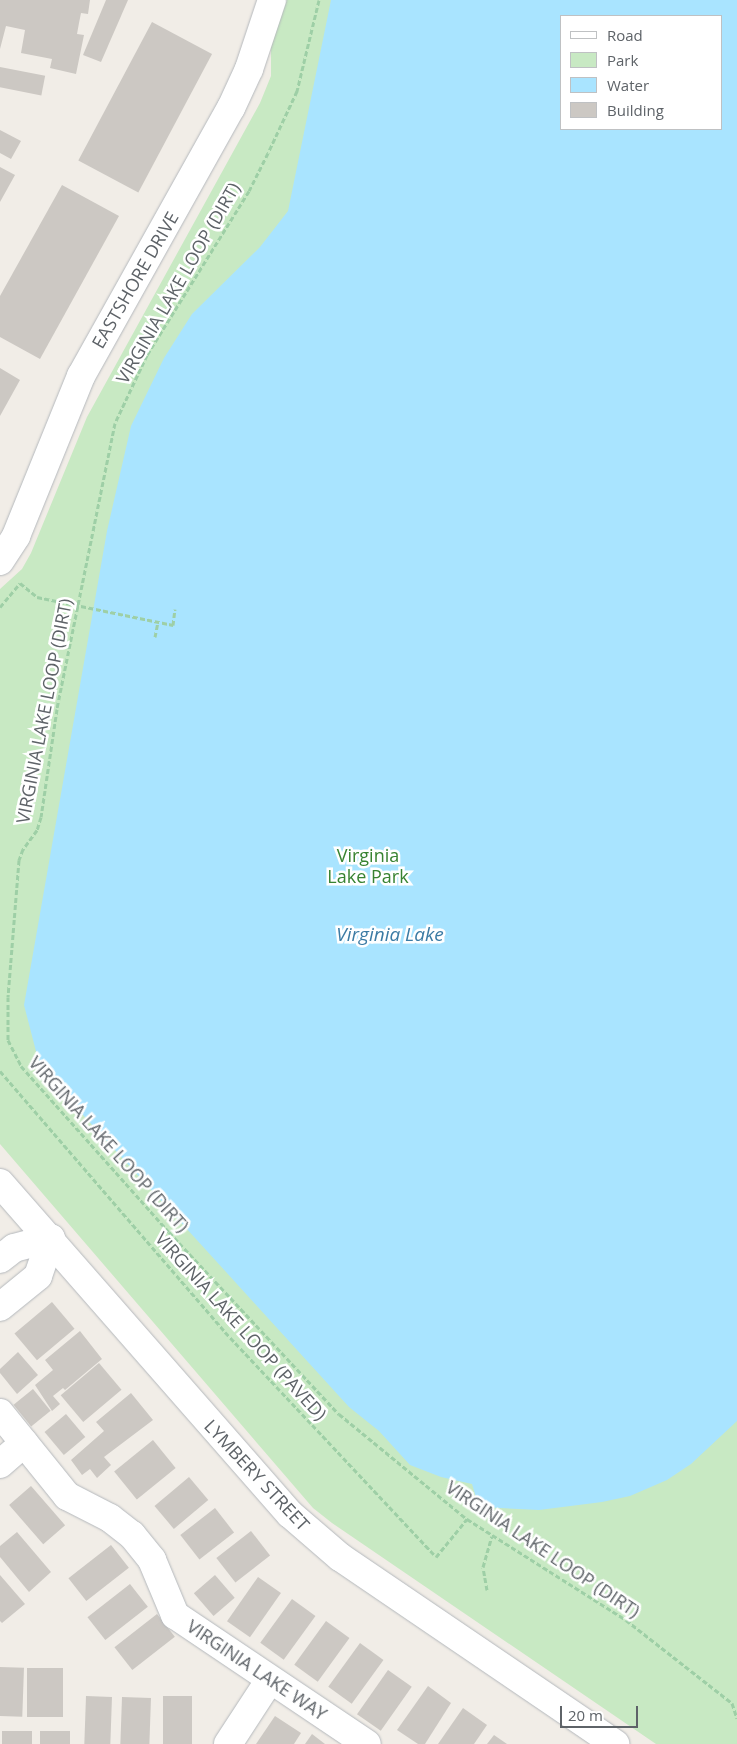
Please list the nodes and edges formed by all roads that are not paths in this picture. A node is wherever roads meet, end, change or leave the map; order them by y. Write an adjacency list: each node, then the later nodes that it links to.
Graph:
1 (272, 0): 2 (street, EASTSHORE DRIVE)
2 (0, 562)
3 (0, 1183): 4 (street, LYMBERY STREET)
4 (51, 1238): 5 (street); 6 (street); 13 (street, LYMBERY STREET)
5 (0, 1258)
6 (0, 1307)
7 (0, 1413): 8 (street, VIRGINIA LAKE WAY)
8 (24, 1443): 9 (street); 10 (street, VIRGINIA LAKE WAY)
9 (0, 1464)
10 (269, 1681): 11 (street); 12 (street, VIRGINIA LAKE WAY)
11 (228, 1744)
12 (367, 1744)
13 (615, 1744)

